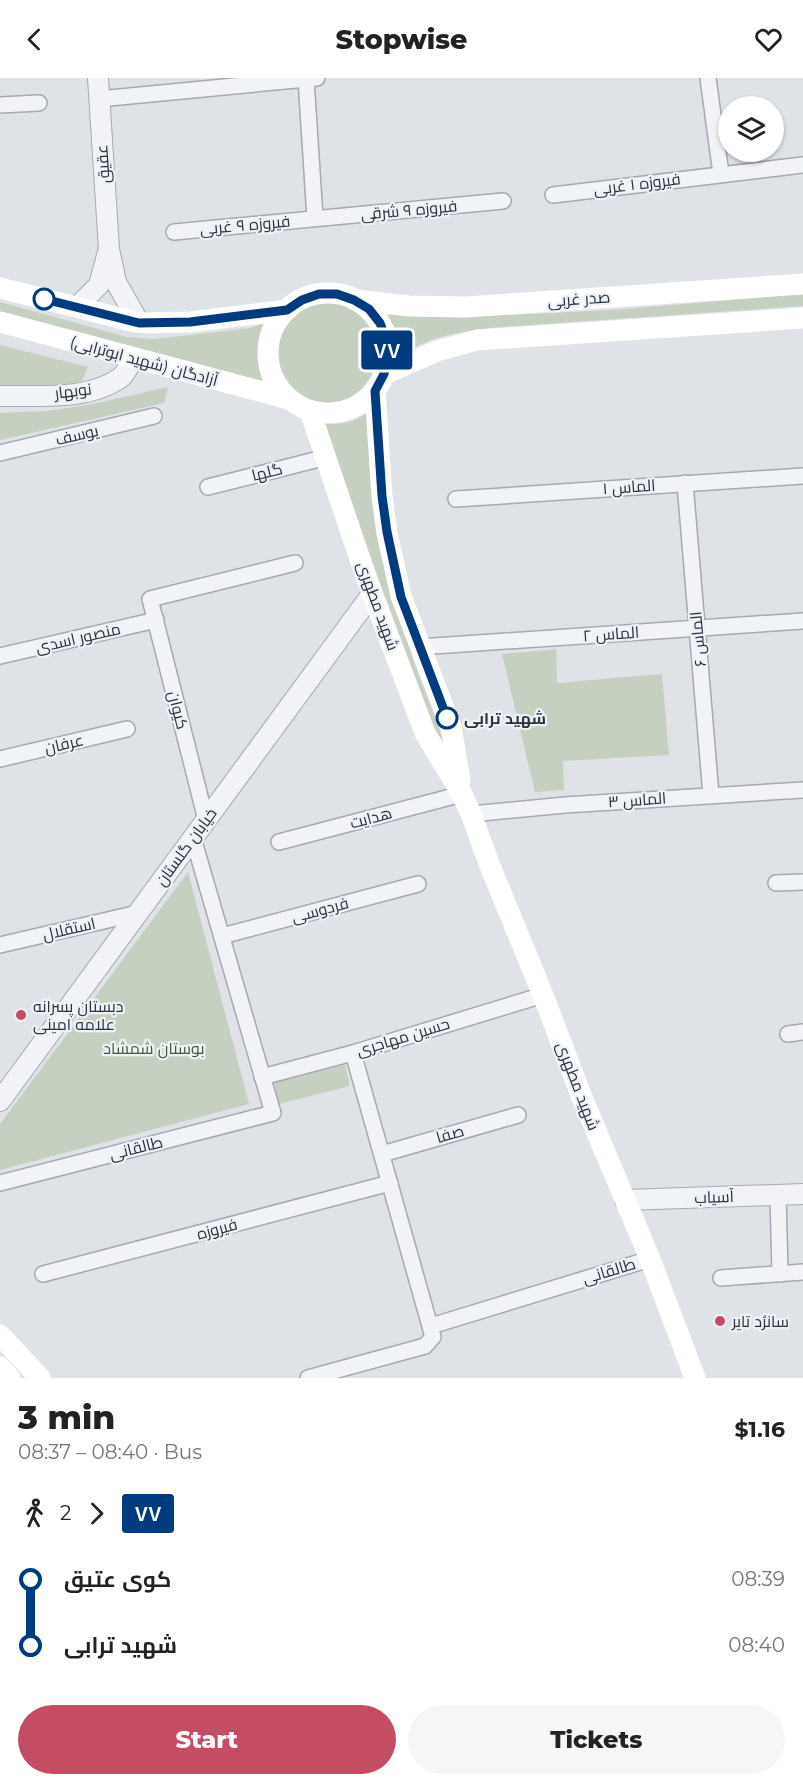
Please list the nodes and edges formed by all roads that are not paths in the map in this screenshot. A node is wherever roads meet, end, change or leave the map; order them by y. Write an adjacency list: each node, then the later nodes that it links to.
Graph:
1 (98, 78): 4 (street, عقیق)
2 (708, 78): 8 (street)
3 (311, 79): 4 (street); 11 (street)
4 (99, 99): 13 (street, عقیق)
5 (39, 103): 6 (street)
6 (0, 105)
7 (803, 165): 8 (street, فیروزه ۱ غربی)
8 (721, 174): 9 (street, فیروزه ۱ غربی)
9 (553, 195)
10 (503, 201): 11 (street, فیروزه ۹ شرقی)
11 (315, 218): 12 (street, فیروزه ۹ غربی)
12 (174, 232)
13 (109, 249): 17 (street); 21 (street)
14 (803, 284): 16 (main road, صدر غربی)
15 (0, 288): 17 (main road, آزادگان (شهید ابوترابی))
16 (354, 300): 18 (main road); 23 (main road)
17 (77, 308): 21 (main road, آزادگان (شهید ابوترابی))
18 (287, 310): 21 (main road, آزادگان (شهید ابوترابی)); 25 (main road)
19 (803, 318): 23 (main road, صدر غربی)
20 (0, 322): 22 (main road, آزادگان (شهید ابوترابی))
21 (139, 323)
22 (133, 359): 24 (street, نوبهار); 25 (main road, آزادگان (شهید ابوترابی))
23 (379, 382): 26 (main road); 39 (main road, شهید مطهری)
24 (0, 396)
25 (289, 399): 26 (main road)
26 (310, 411): 29 (main road, شهید مطهری)
27 (154, 416): 28 (street, یوسف)
28 (0, 453)
29 (327, 457): 32 (street, گلها); 35 (main road, شهید مطهری)
30 (803, 476): 31 (street, الماس ۱)
31 (685, 483): 33 (street, الماس ۱); 38 (street, الماس ۶)
32 (208, 487)
33 (456, 499)
34 (295, 563): 36 (street, کیوان)
35 (372, 594): 44 (main road, شهید مطهری); 47 (street, خیابان گلستان)
36 (156, 620): 40 (street, منصور اسدی); 47 (street, کیوان)
37 (803, 621): 38 (street, الماس ۲)
38 (697, 628): 39 (street, الماس ۲); 45 (street, الماس ۶)
39 (419, 647): 44 (main road, شهید مطهری)
40 (0, 656)
41 (127, 729): 42 (street, عرفان)
42 (0, 759)
43 (803, 789): 45 (street, الماس ۳)
44 (462, 794): 46 (main road, شهید مطهری); 49 (street, هدایت)
45 (711, 795): 46 (street, الماس ۳)
46 (471, 814): 56 (main road, شهید مطهری)
47 (206, 820): 48 (street, خیابان گلستان)
48 (193, 838): 53 (street, خیابان گلستان); 54 (street)
49 (279, 842)
50 (803, 882): 52 (street)
51 (418, 884): 54 (street, فردوسی)
52 (776, 884)
53 (138, 913): 55 (street, استقلال); 59 (street, خیابان گلستان)
54 (222, 936): 58 (street)
55 (0, 945)
56 (543, 994): 57 (street, حسین مهاجری); 66 (main road, شهید مطهری)
57 (353, 1053): 58 (street, حسین مهاجری); 61 (street)
58 (262, 1077): 62 (street, طالقانی)
59 (0, 1101)
60 (518, 1115): 61 (street, صفا)
61 (382, 1154): 63 (street)
62 (0, 1183)
63 (390, 1183): 69 (street, فیروزه); 72 (street)
64 (778, 1194): 65 (street, آسیاب); 66 (street, آسیاب); 70 (street)
65 (803, 1194)
66 (625, 1200): 67 (main road, شهید مطهری)
67 (650, 1259): 72 (street, طالقانی); 79 (main road, شهید مطهری)
68 (803, 1272): 70 (street)
69 (43, 1274)
70 (780, 1274): 71 (street)
71 (721, 1278)
72 (431, 1326): 75 (street)
73 (0, 1335): 77 (main road)
74 (0, 1367): 76 (main road)
75 (350, 1373): 78 (street)
76 (10, 1378)
77 (40, 1378)
78 (308, 1378)
79 (695, 1378)

